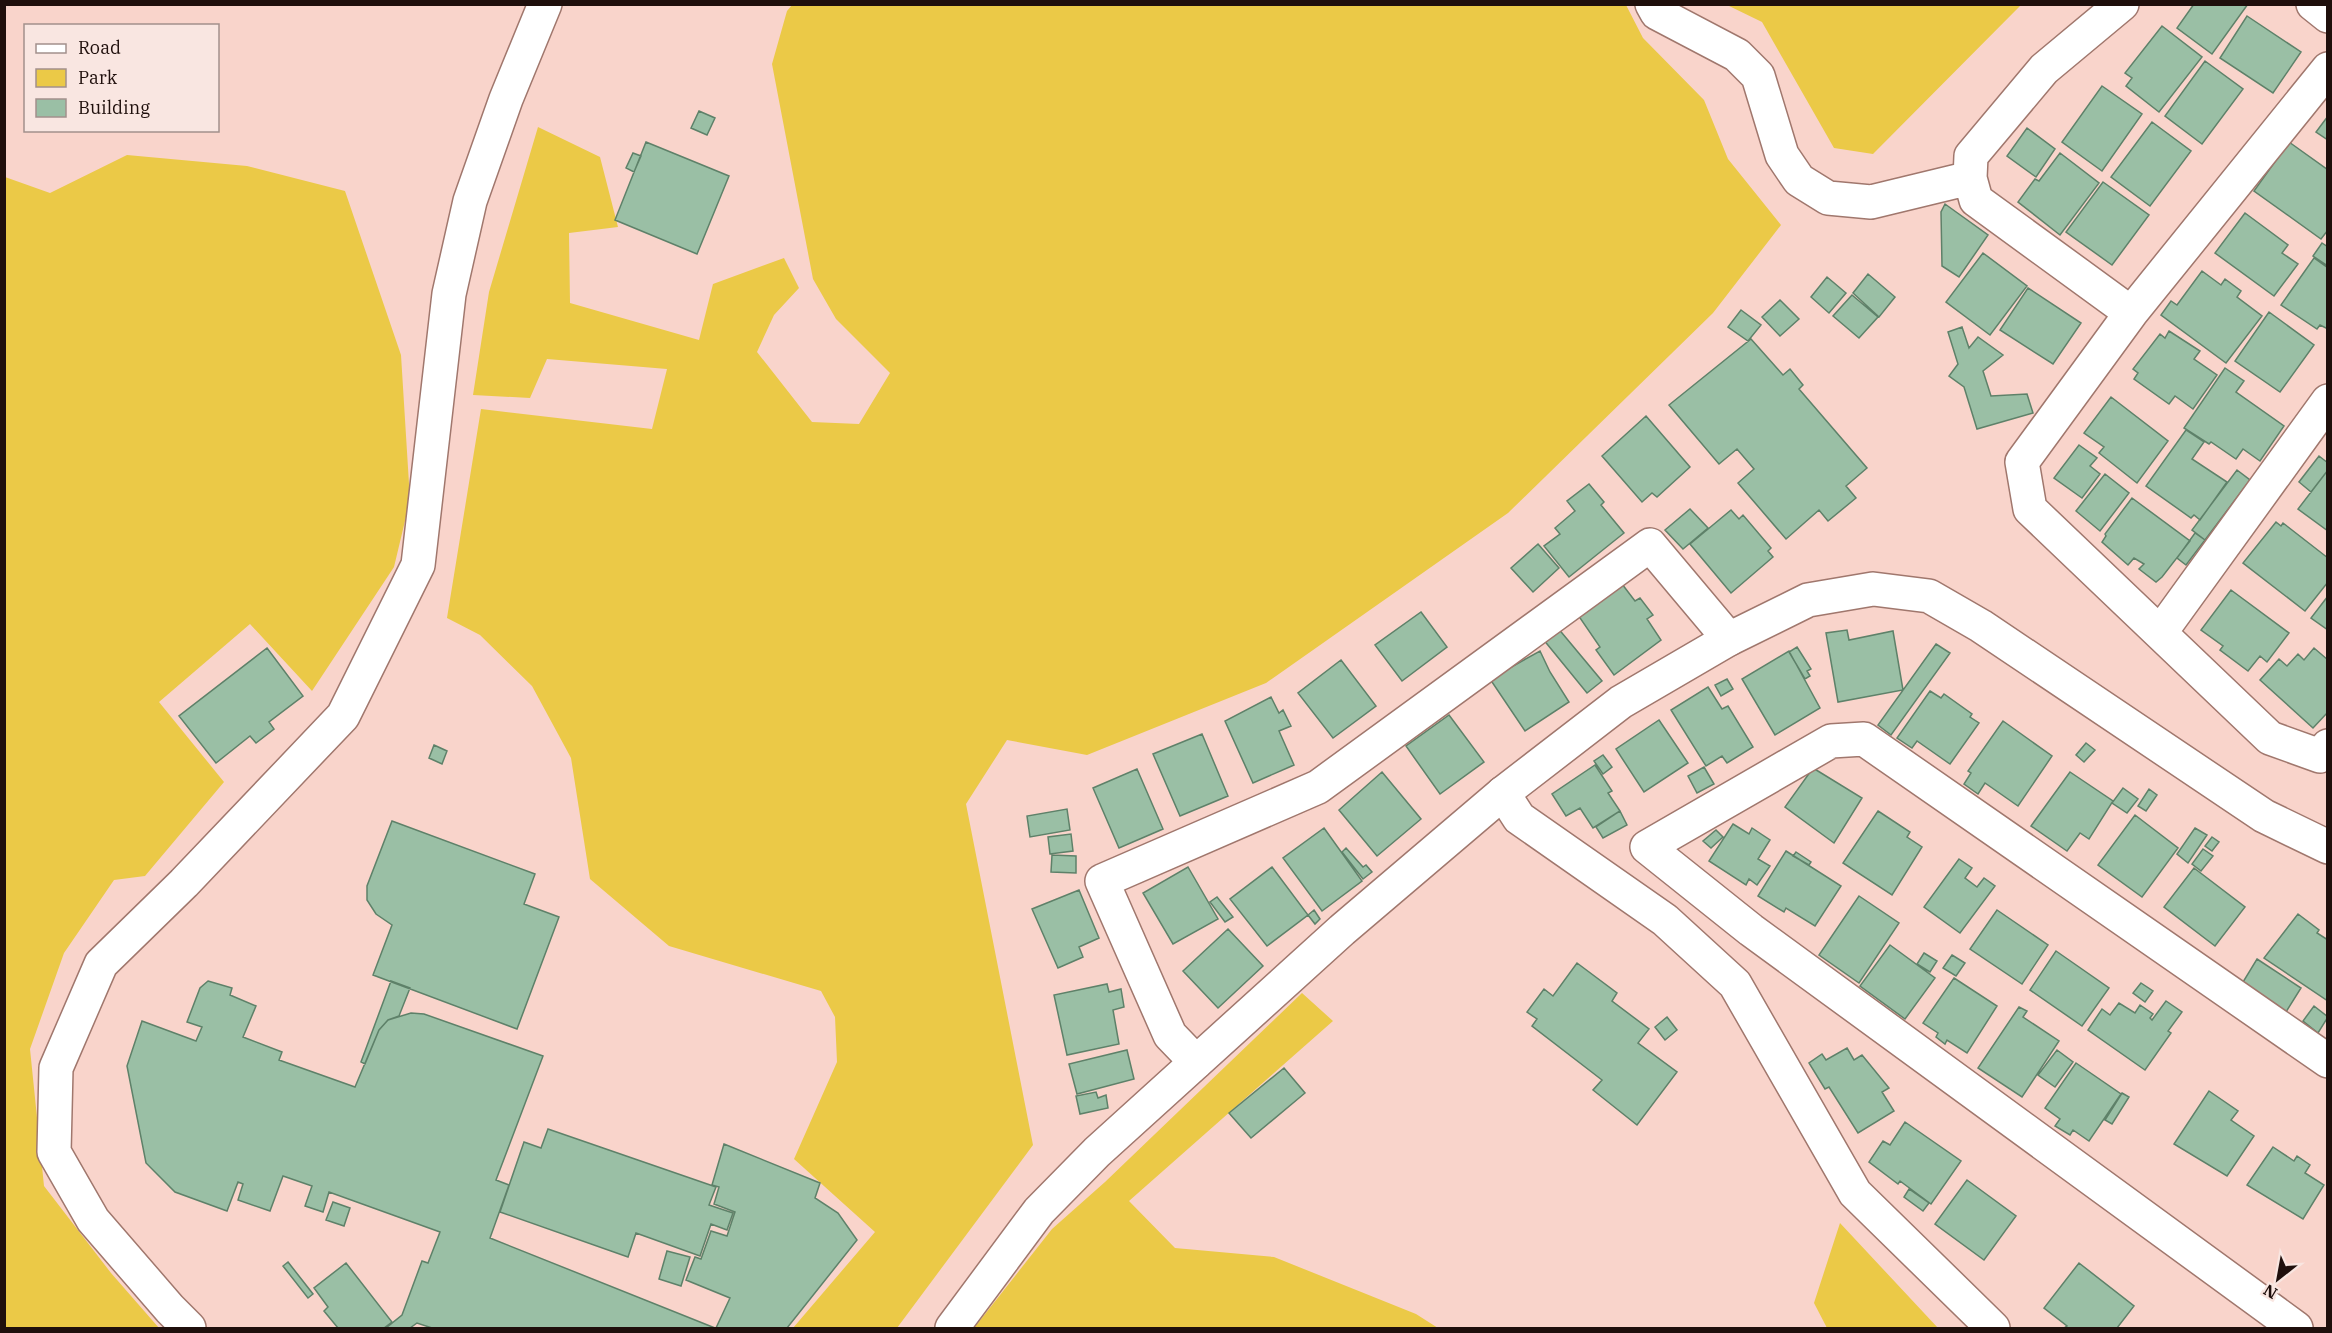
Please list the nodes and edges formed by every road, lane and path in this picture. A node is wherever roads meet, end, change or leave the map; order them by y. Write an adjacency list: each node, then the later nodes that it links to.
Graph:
1 (545, 4): 17 (street)
2 (1652, 4): 7 (street)
3 (2122, 4): 7 (street)
4 (2313, 4): 5 (street)
5 (2328, 15)
6 (2328, 69): 8 (street)
7 (1970, 178): 8 (street)
8 (2131, 313): 10 (street)
9 (2328, 401): 10 (street)
10 (2160, 633): 12 (street)
11 (1729, 639): 13 (street); 14 (street); 16 (street)
12 (2328, 746)
13 (1503, 793): 16 (street); 19 (street)
14 (2328, 847)
15 (2328, 1061): 20 (street)
16 (1196, 1062): 18 (street)
17 (189, 1329)
18 (952, 1329)
19 (1993, 1329)
20 (2296, 1329)

